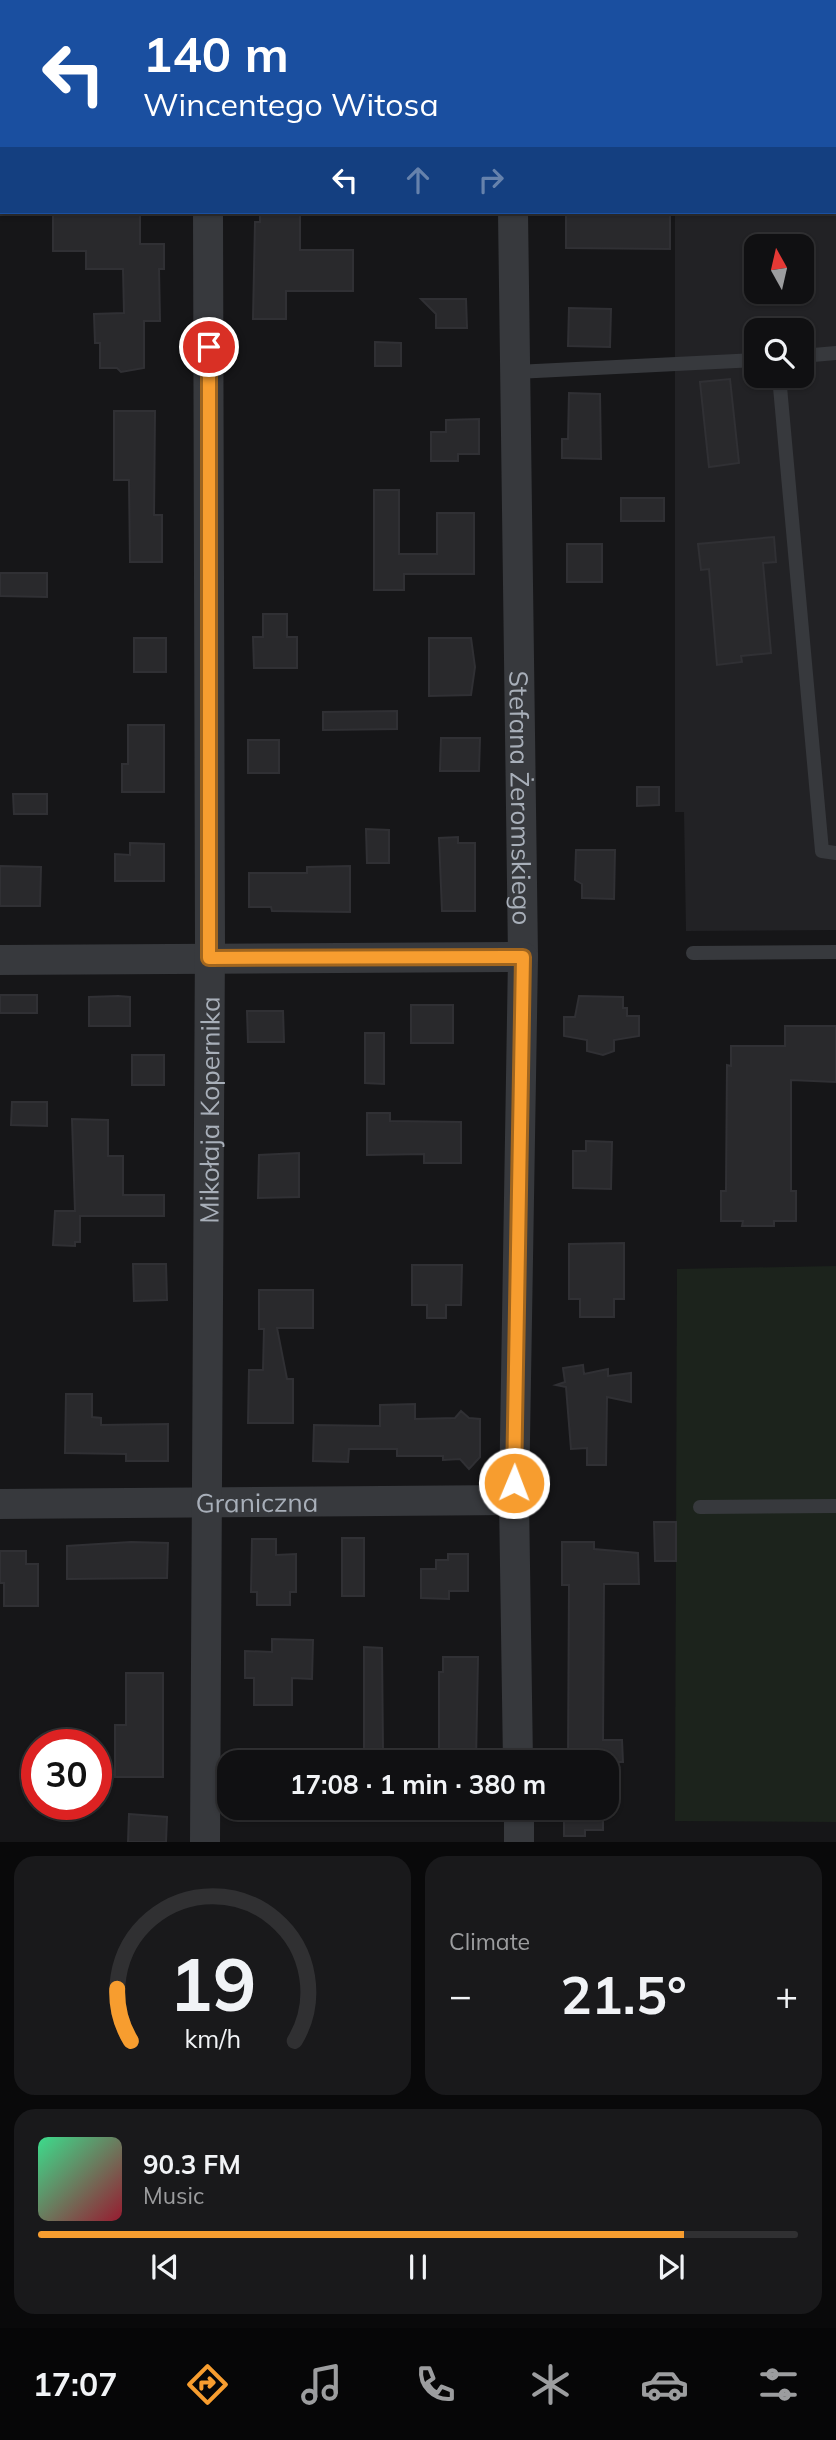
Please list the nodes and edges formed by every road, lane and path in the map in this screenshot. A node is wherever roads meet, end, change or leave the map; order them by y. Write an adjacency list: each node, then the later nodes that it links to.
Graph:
1 (208, 214): 12 (street, Mikołaja Kopernika)
2 (513, 214): 6 (street, Stefana Żeromskiego)
3 (836, 353): 4 (lane)
4 (814, 355)
5 (744, 361): 6 (lane)
6 (516, 372): 11 (street, Stefana Żeromskiego)
7 (780, 388): 8 (lane)
8 (836, 853)
9 (836, 952): 10 (lane)
10 (693, 953)
11 (523, 957): 12 (street); 14 (street, Stefana Żeromskiego)
12 (209, 958): 13 (street); 16 (street, Mikołaja Kopernika)
13 (0, 960)
14 (513, 1500): 16 (street, Graniczna); 19 (street, Stefana Żeromskiego)
15 (0, 1504): 16 (street, Graniczna)
16 (206, 1504): 21 (street, Mikołaja Kopernika)
17 (836, 1506): 18 (lane)
18 (700, 1507)
19 (518, 1750)
20 (519, 1820): 22 (street)
21 (205, 1842)
22 (519, 1842)

